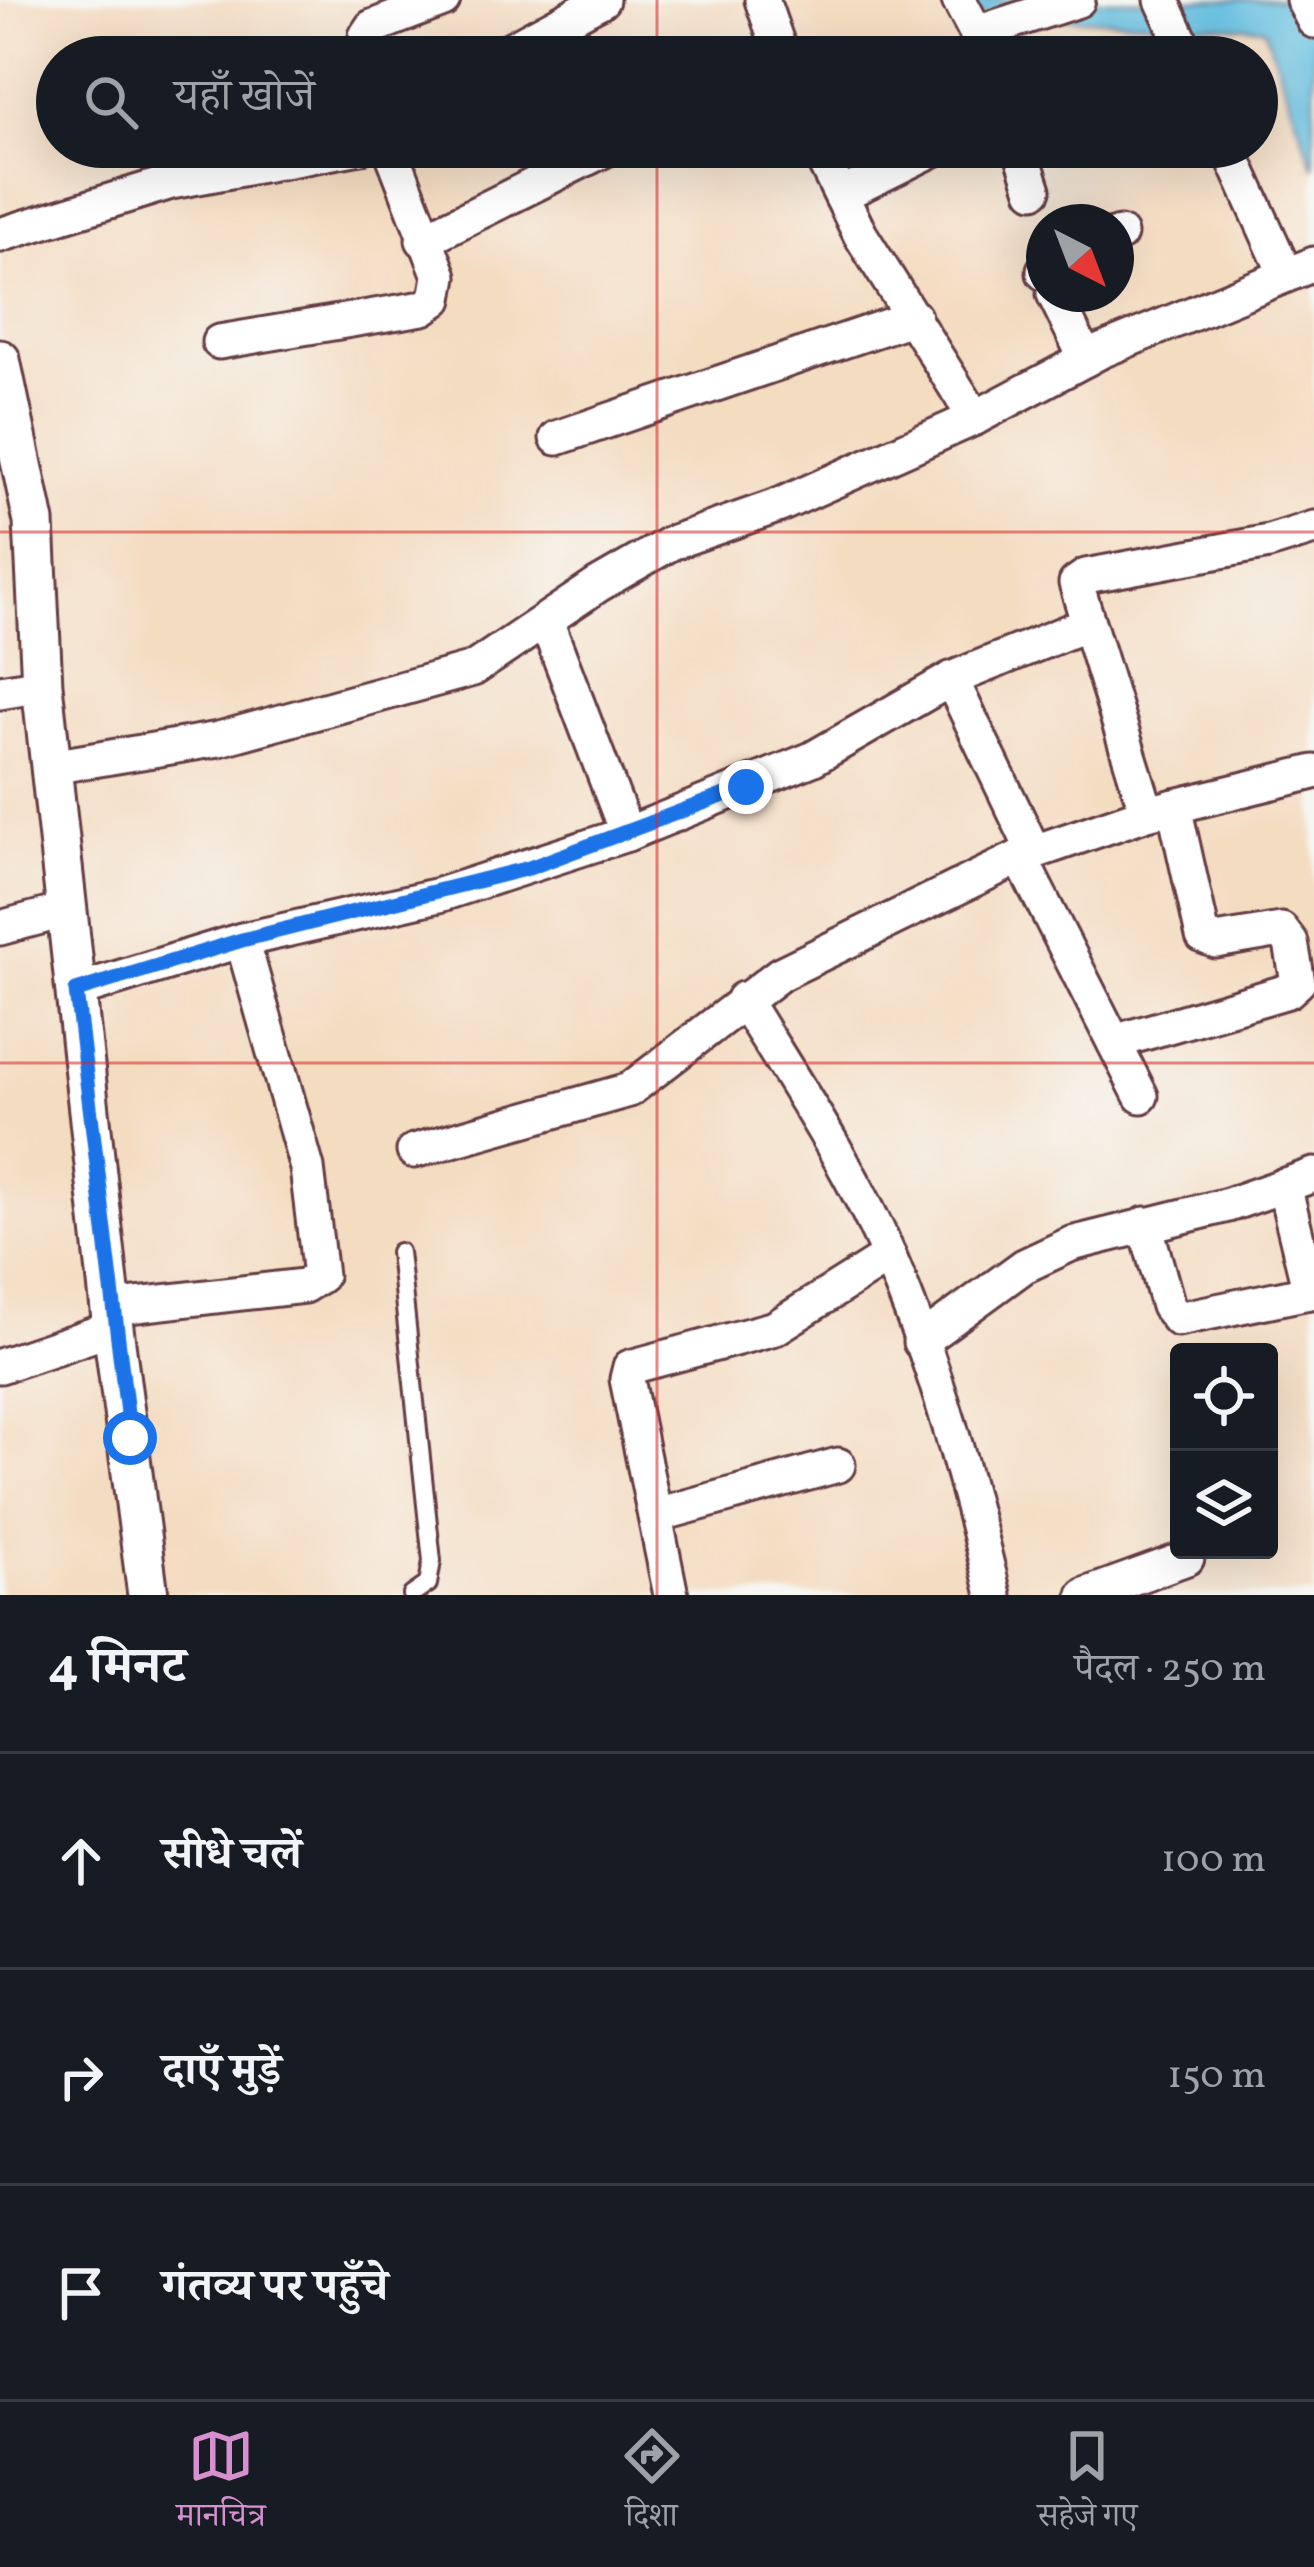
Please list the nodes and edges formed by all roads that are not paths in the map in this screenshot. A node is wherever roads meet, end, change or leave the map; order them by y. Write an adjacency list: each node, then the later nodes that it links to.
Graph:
1 (443, 0): 9 (street)
2 (602, 0): 10 (street)
3 (762, 0): 11 (street)
4 (959, 0): 12 (street)
5 (1078, 0): 13 (street)
6 (1162, 0): 14 (street)
7 (1304, 0): 8 (street)
8 (1314, 21)
9 (366, 36)
10 (535, 36)
11 (775, 36)
12 (980, 36)
13 (1004, 36)
14 (1178, 36)
15 (247, 168): 24 (street)
16 (397, 168): 25 (street)
17 (568, 168): 25 (street)
18 (827, 168): 23 (street)
19 (896, 168): 23 (street)
20 (1027, 168): 22 (street)
21 (1240, 168): 26 (street)
22 (1034, 190)
23 (841, 196): 28 (street)
24 (0, 235)
25 (423, 240): 29 (street)
26 (1300, 270): 31 (street)
27 (1063, 312): 31 (street)
28 (914, 317): 32 (street); 33 (street)
29 (219, 342)
30 (0, 359): 38 (street)
31 (1086, 359): 32 (street)
32 (975, 418): 35 (street)
33 (556, 438)
34 (1314, 528): 36 (street)
35 (546, 621): 40 (street); 43 (street)
36 (1087, 624): 37 (street); 42 (street)
37 (951, 679): 43 (street); 44 (street)
38 (42, 685): 39 (street); 40 (street)
39 (0, 692)
40 (51, 767): 45 (street)
41 (1314, 772): 42 (street)
42 (1161, 809): 44 (street); 50 (street)
43 (627, 835): 47 (street)
44 (1027, 855): 49 (street); 50 (street)
45 (67, 910): 46 (street); 48 (street)
46 (0, 928)
47 (242, 940): 48 (street); 58 (street)
48 (76, 991): 58 (street)
49 (743, 999): 52 (street); 56 (street)
50 (1114, 1042): 51 (street)
51 (1141, 1096)
52 (414, 1151)
53 (1299, 1180): 54 (street); 57 (street)
54 (1145, 1224): 57 (street); 59 (street)
55 (399, 1252): 65 (lane)
56 (889, 1256): 59 (street); 62 (street)
57 (1312, 1291)
58 (111, 1318): 60 (street); 64 (street)
59 (920, 1342): 67 (street)
60 (0, 1366)
61 (838, 1466): 62 (street)
62 (657, 1515): 66 (street)
63 (1184, 1559): 68 (street)
64 (148, 1595)
65 (412, 1595)
66 (671, 1595)
67 (994, 1595)
68 (1085, 1595)

